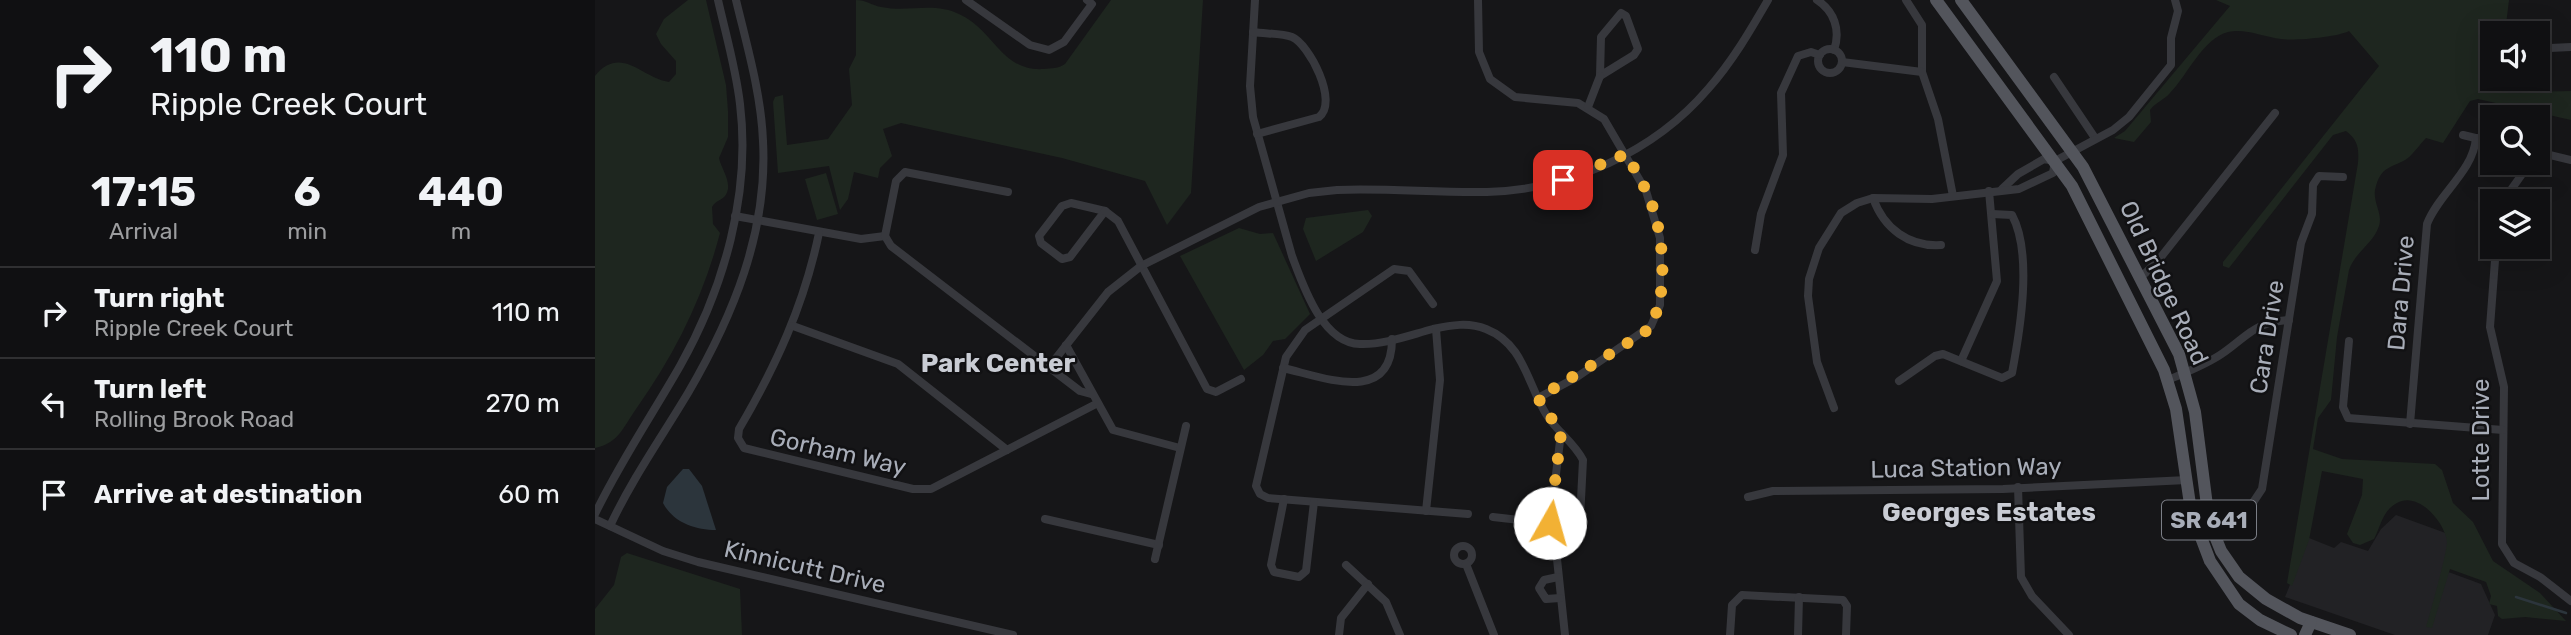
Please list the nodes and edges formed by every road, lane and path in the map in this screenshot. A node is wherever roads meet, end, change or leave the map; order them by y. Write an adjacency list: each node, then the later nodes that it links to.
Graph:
1 (718, 0): 43 (street)
2 (736, 0): 44 (street)
3 (966, 0): 12 (street)
4 (1255, 0): 13 (street)
5 (1478, 0): 22 (street)
6 (1768, 0): 30 (street)
7 (1817, 0): 16 (street)
8 (1906, 0): 19 (street)
9 (1936, 0): 33 (main road, Old Bridge Road / SR 641)
10 (1961, 0): 29 (main road, Old Bridge Road / SR 641)
11 (2175, 0): 26 (street)
12 (1089, 2)
13 (1253, 32): 24 (street); 24 (street)
14 (2571, 47): 15 (street)
15 (2550, 48)
16 (1834, 50): 17 (street); 18 (street)
17 (1820, 55): 18 (street); 48 (street)
18 (1842, 62): 19 (street)
19 (1922, 72): 38 (street)
20 (1600, 76): 20 (street); 22 (street)
21 (2054, 77): 26 (street)
22 (1588, 107): 30 (street)
23 (2275, 113): 51 (street)
24 (1257, 134): 40 (street)
25 (2463, 135): 27 (street)
26 (2095, 138): 29 (street)
27 (2476, 138): 28 (street); 71 (street, Dara Drive)
28 (2480, 139)
29 (2071, 151): 33 (street); 51 (main road, Old Bridge Road / SR 641)
30 (1626, 154): 40 (street); 68 (street)
31 (2550, 155): 32 (street)
32 (2571, 160)
33 (2055, 161): 35 (street); 35 (street); 65 (main road, Old Bridge Road / SR 641)
34 (2343, 177): 54 (street, Cara Drive)
35 (2002, 189): 36 (street)
36 (1989, 191): 38 (street); 42 (street)
37 (1008, 192): 46 (street)
38 (1953, 196): 39 (street)
39 (1873, 198): 47 (street); 70 (street)
40 (1277, 201): 50 (street); 53 (street)
41 (1105, 211): 41 (street); 50 (street)
42 (1992, 214): 60 (street); 60 (street)
43 (735, 216): 44 (street); 85 (street)
44 (758, 221): 45 (street); 89 (street)
45 (820, 233): 46 (street); 55 (street, Gorham Way)
46 (885, 236): 61 (street)
47 (1941, 245)
48 (1755, 250)
49 (2495, 259): 73 (street, Lotte Drive)
50 (1141, 266): 59 (street); 64 (street)
51 (2140, 278): 63 (main road, Old Bridge Road / SR 641)
52 (1433, 304): 53 (street)
53 (1322, 318): 57 (street); 62 (street)
54 (2289, 320): 63 (street); 83 (street, Cara Drive)
55 (793, 326): 76 (street); 76 (street, Gorham Way)
56 (1436, 329): 57 (street); 68 (street); 82 (street)
57 (1392, 339): 62 (street)
58 (2349, 341): 71 (street)
59 (1066, 345): 61 (street); 67 (street)
60 (1961, 361): 66 (street)
61 (1049, 367): 67 (street)
62 (1283, 368): 80 (street)
63 (2185, 372): 65 (street); 100 (main road, Old Bridge Road / SR 641)
64 (1241, 379)
65 (2168, 380): 77 (main road, Old Bridge Road / SR 641)
66 (1899, 381)
67 (1091, 394): 69 (street)
68 (1538, 398): 74 (street)
69 (1096, 404): 75 (street); 76 (street, Gorham Way)
70 (1834, 408)
71 (2410, 424): 73 (street)
72 (1186, 426): 75 (street)
73 (2503, 430): 99 (street, Lotte Drive)
74 (1561, 433): 88 (street); 88 (street)
75 (1180, 448): 90 (street)
76 (1007, 450)
77 (2186, 480): 78 (street, Luca Station Way); 110 (main road, Old Bridge Road / SR 641)
78 (2018, 488): 79 (street, Luca Station Way); 109 (street)
79 (1748, 497)
80 (1284, 499): 81 (street); 81 (street)
81 (1314, 502): 82 (street)
82 (1426, 511): 84 (street)
83 (2228, 512)
84 (1468, 514)
85 (595, 516): 89 (street, Kinnicutt Drive)
86 (1493, 517): 88 (street)
87 (1045, 519): 90 (street)
88 (1550, 523)
89 (610, 526): 101 (street, Kinnicutt Drive)
90 (1159, 545): 91 (street)
91 (1155, 559)
92 (1557, 559): 95 (street)
93 (1466, 564): 104 (street)
94 (1346, 565): 96 (street)
95 (1558, 578): 98 (street); 98 (street)
96 (1368, 583): 102 (street); 103 (street)
97 (1800, 597): 106 (street); 107 (street); 108 (street)
98 (1560, 598): 105 (street)
99 (2571, 601)
100 (2311, 622): 111 (main road); 112 (main road, Old Bridge Road / SR 641)
101 (1013, 635)
102 (1339, 635)
103 (1400, 635)
104 (1494, 635)
105 (1565, 635)
106 (1730, 635)
107 (1798, 635)
108 (1846, 635)
109 (2069, 635)
110 (2291, 635)
111 (2305, 635)
112 (2350, 635)

